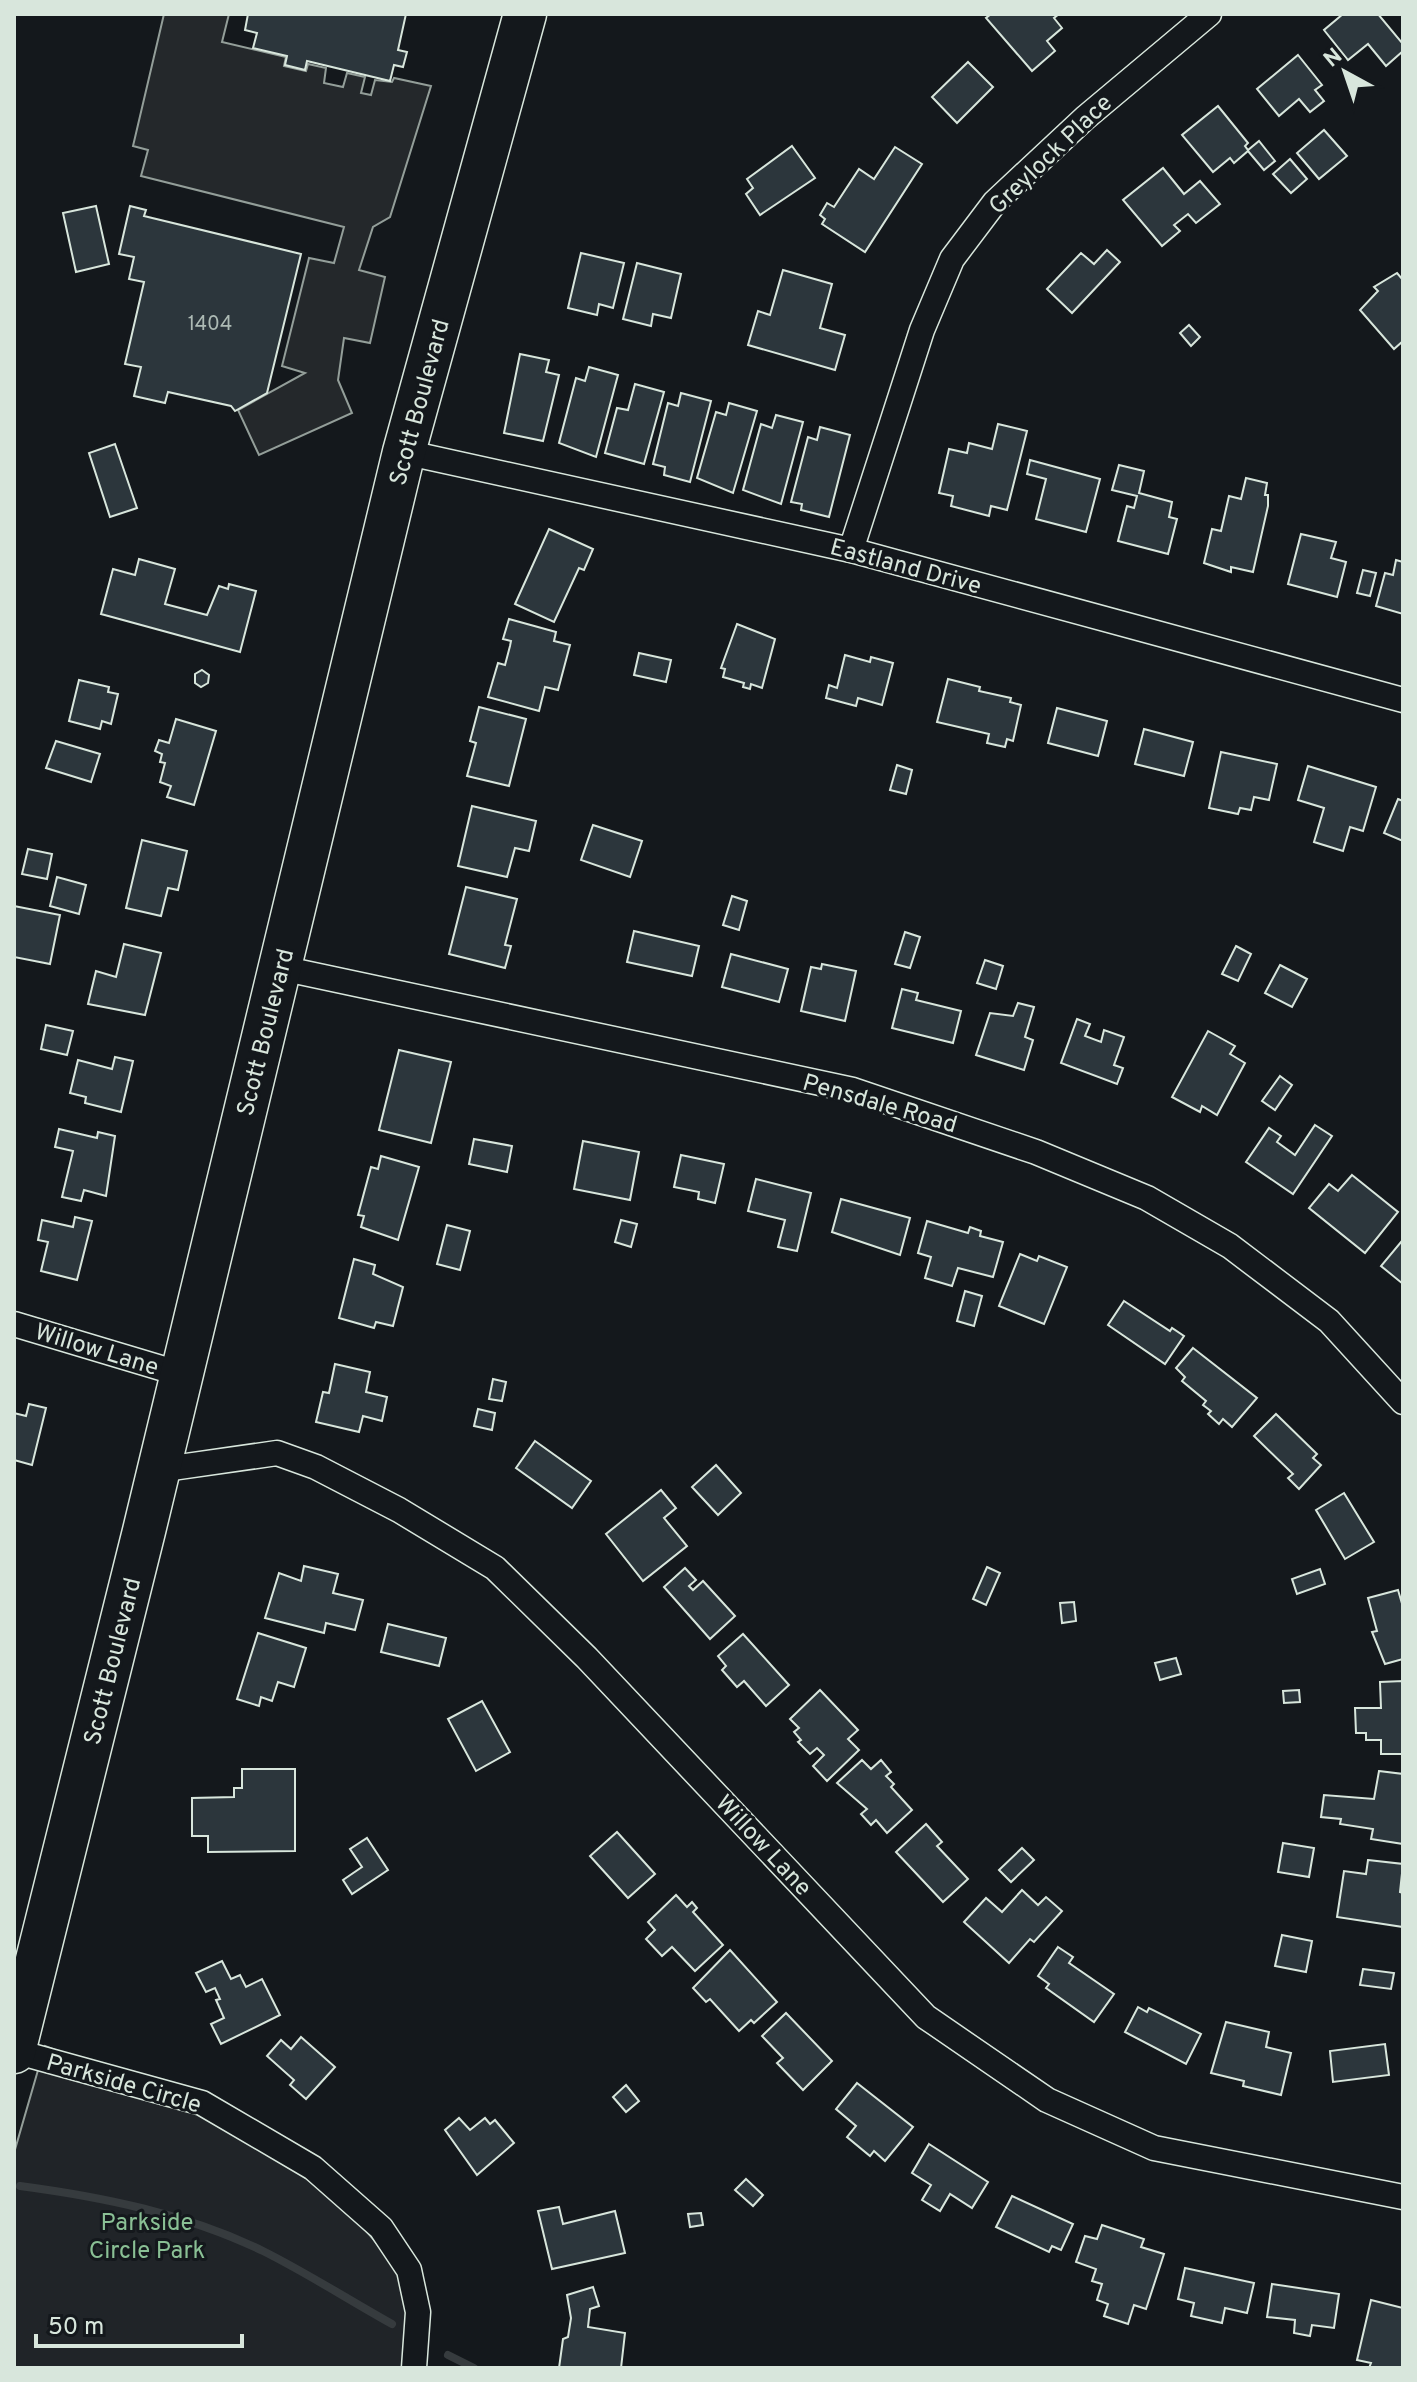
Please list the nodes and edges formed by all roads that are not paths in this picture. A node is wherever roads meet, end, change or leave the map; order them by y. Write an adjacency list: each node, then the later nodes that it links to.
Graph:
1 (525, 14): 3 (highway, Scott Boulevard)
2 (1209, 14): 4 (street, Greylock Place)
3 (404, 452): 4 (street, Eastland Drive); 6 (highway, Scott Boulevard)
4 (851, 550): 5 (street, Eastland Drive)
5 (1403, 700)
6 (281, 968): 8 (highway, Scott Boulevard); 9 (street, Pensdale Road)
7 (14, 1324): 8 (street, Willow Lane)
8 (181, 1374): 10 (highway, Scott Boulevard)
9 (1403, 1402)
10 (158, 1470): 11 (highway, Scott Boulevard); 12 (street, Willow Lane)
11 (14, 2052): 13 (street, Parkside Circle)
12 (1403, 2197)
13 (414, 2368)

